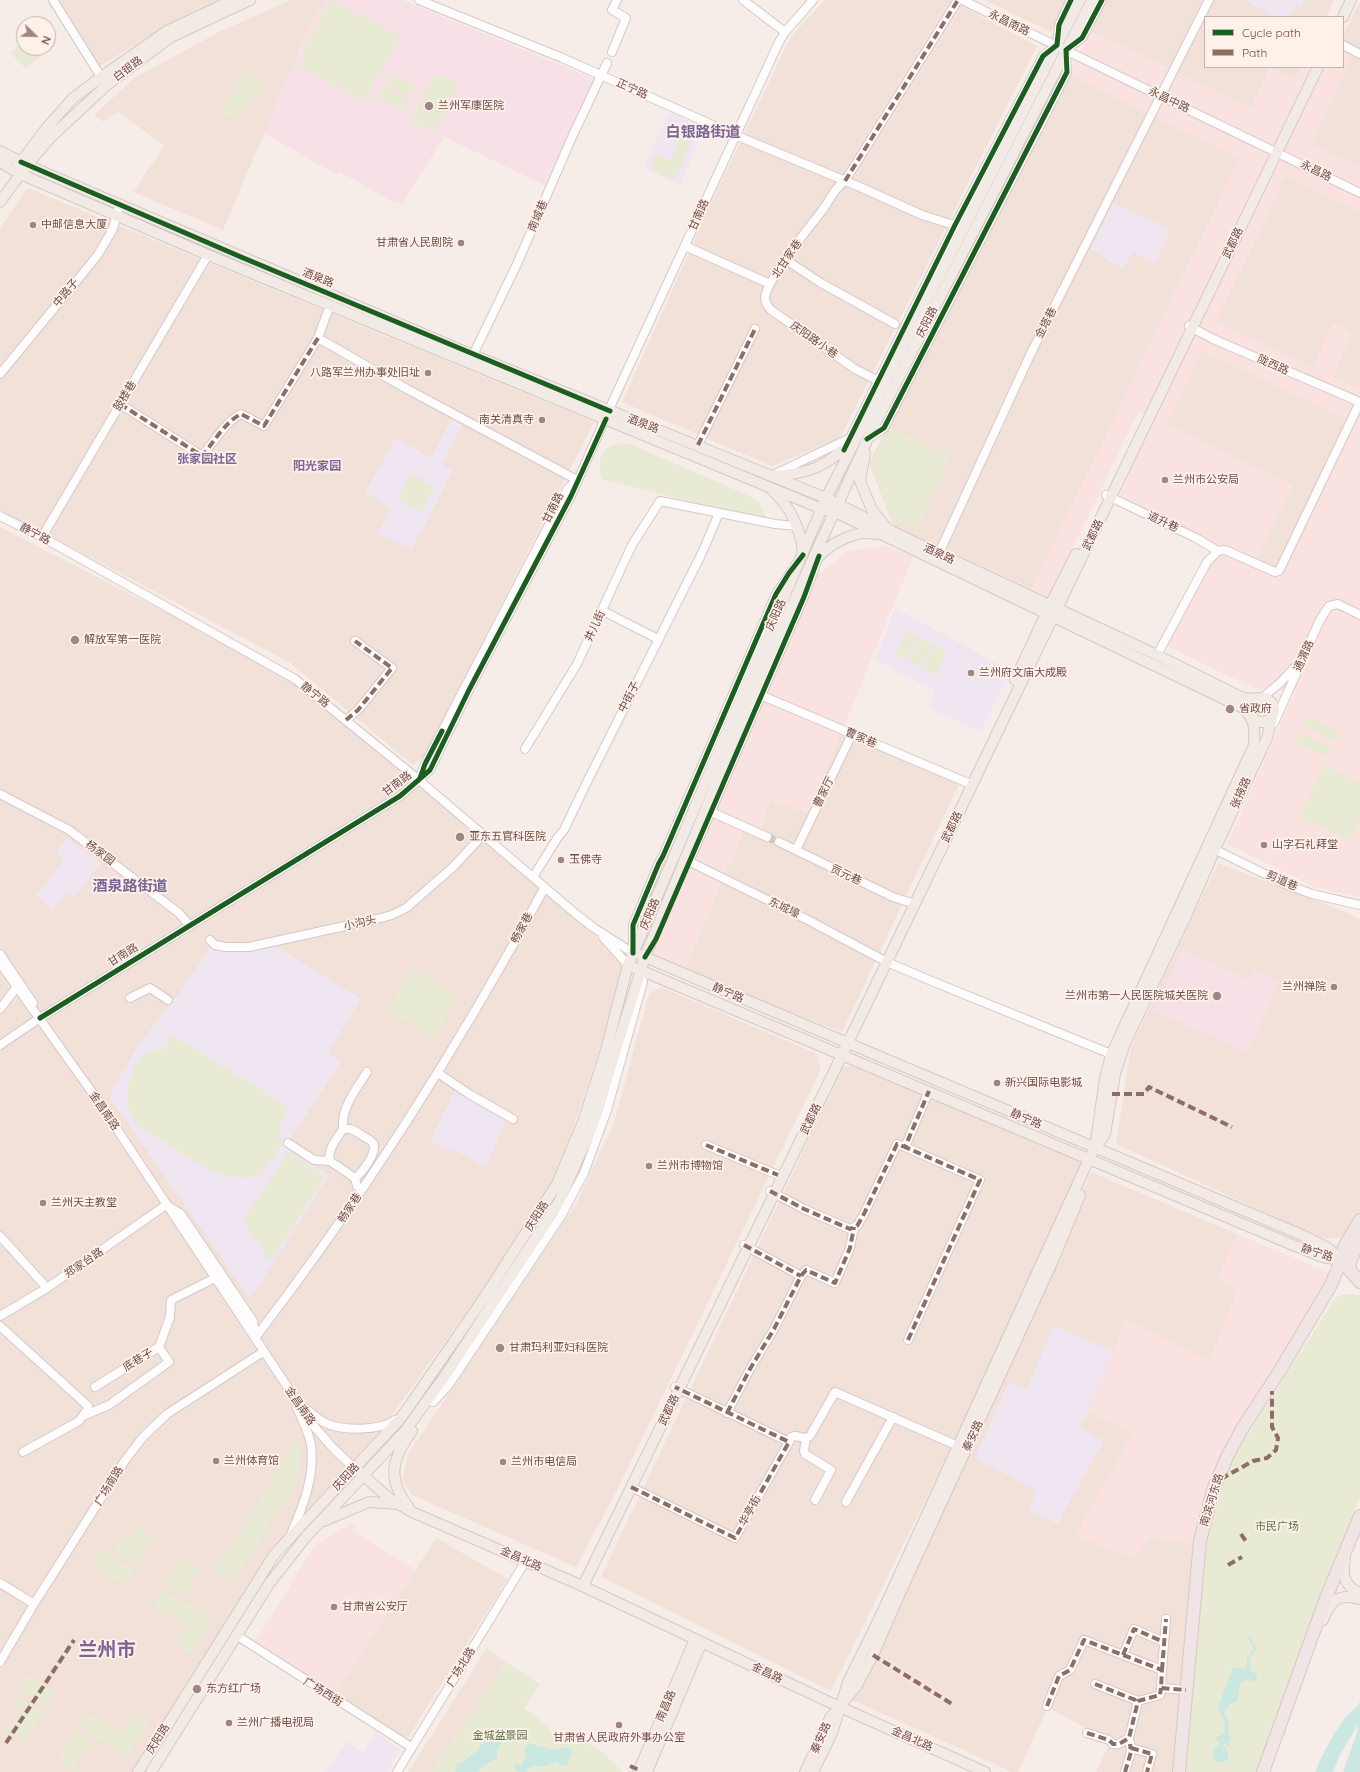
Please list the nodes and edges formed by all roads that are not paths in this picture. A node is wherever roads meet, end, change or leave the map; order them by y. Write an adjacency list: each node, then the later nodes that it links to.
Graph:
1 (53, 0): 28 (street)
2 (233, 0): 28 (main road, 白银路)
3 (250, 0): 34 (main road, 白银路)
4 (419, 0): 27 (street, 正宁路)
5 (617, 0): 22 (street)
6 (743, 0): 19 (street)
7 (813, 0): 19 (street, 甘南路)
8 (958, 0): 35 (street)
9 (962, 0): 21 (street, 永昌南路)
10 (1072, 0): 21 (street)
11 (1080, 0): 21 (main road, 庆阳路)
12 (1092, 0): 21 (main road, 庆阳路)
13 (1102, 0): 21 (street)
14 (1209, 0): 29 (street, 金塔巷)
15 (1344, 0): 17 (main road)
16 (1351, 0): 18 (main road)
17 (1336, 16)
18 (1343, 16)
19 (785, 32): 30 (street, 甘南路)
20 (1344, 46): 23 (street)
21 (1061, 47): 29 (street, 永昌中路); 40 (main road, 庆阳路); 56 (main road, 庆阳路)
22 (612, 52)
23 (1360, 54)
24 (607, 63): 27 (street, 南城巷)
25 (1312, 68): 32 (main road, 武都路)
26 (1317, 68): 32 (main road, 武都路)
27 (600, 75): 30 (street, 正宁路); 50 (street, 南城巷)
28 (100, 77): 34 (main road, 白银路)
29 (1162, 97): 32 (street, 永昌中路); 72 (street, 金塔巷)
30 (735, 135): 35 (street, 正宁路); 41 (street, 甘南路)
31 (0, 151): 34 (main road)
32 (1275, 151): 37 (street, 永昌路); 47 (main road, 武都路)
33 (0, 162): 34 (main road)
34 (21, 168): 36 (main road); 38 (main road); 39 (main road, 酒泉路)
35 (845, 181): 40 (street, 正宁路); 43 (street, 北甘家巷)
36 (0, 190)
37 (1360, 193)
38 (0, 202)
39 (118, 211): 42 (main road, 酒泉路); 50 (main road, 酒泉路); 51 (street, 中路子)
40 (959, 227): 52 (main road, 庆阳路)
41 (685, 246): 44 (street, 北甘家巷); 55 (street, 甘南路)
42 (208, 254): 45 (main road, 酒泉路); 54 (street, 鼓楼巷)
43 (786, 260): 44 (street, 北甘家巷); 46 (street)
44 (770, 284): 52 (street, 庆阳路小巷)
45 (330, 305): 49 (street, 酒泉路); 55 (main road, 酒泉路)
46 (895, 324)
47 (1190, 326): 53 (street, 陇西路); 62 (main road, 武都路)
48 (755, 329): 58 (street)
49 (318, 338): 54 (street, 酒泉路); 60 (street)
50 (473, 355): 55 (main road, 酒泉路)
51 (0, 374)
52 (881, 382): 57 (main road, 庆阳路)
53 (1360, 402): 71 (street, 道升巷)
54 (120, 404): 70 (street, 鼓楼巷)
55 (608, 415): 58 (main road, 酒泉路); 60 (street, 甘南路); 61 (main road, 酒泉路)
56 (868, 439): 64 (main road, 庆阳路); 69 (main road)
57 (852, 440): 59 (street); 59 (main road); 63 (main road, 庆阳路)
58 (698, 445): 59 (main road, 酒泉路)
59 (772, 476): 63 (main road, 酒泉路)
60 (577, 480): 92 (street, 甘南路)
61 (767, 485): 65 (main road, 酒泉路); 68 (main road)
62 (1109, 496): 71 (street, 道升巷); 77 (main road, 武都路)
63 (826, 498): 64 (main road, 酒泉路); 65 (main road, 庆阳路)
64 (836, 508): 65 (main road, 酒泉路); 69 (main road, 酒泉路); 75 (main road, 庆阳路)
65 (822, 509): 73 (main road, 庆阳路)
66 (719, 513): 68 (street); 76 (street, 井儿街); 79 (street, 中街子)
67 (0, 516): 70 (street, 静宁路)
68 (798, 526): 73 (main road)
69 (889, 534): 72 (main road, 酒泉路); 74 (main road); 77 (main road, 酒泉路)
70 (42, 537): 88 (street, 静宁路)
71 (1218, 551): 81 (street)
72 (939, 553): 77 (main road, 酒泉路)
73 (803, 555): 109 (main road, 庆阳路)
74 (819, 556): 75 (main road); 83 (street)
75 (805, 576): 83 (main road, 庆阳路)
76 (603, 611): 79 (street); 91 (street, 井儿街)
77 (1051, 611): 81 (main road, 酒泉路); 87 (main road, 酒泉路); 93 (main road, 武都路); 104 (main road, 武都路)
78 (1360, 615): 82 (street, 通渭路)
79 (658, 639): 102 (street, 中街子)
80 (355, 641): 88 (street)
81 (1157, 655): 85 (main road, 酒泉路)
82 (1303, 658): 84 (street, 通渭路); 85 (street)
83 (758, 693): 89 (street, 曹家巷); 95 (main road, 庆阳路)
84 (1286, 697): 86 (street); 90 (street, 通渭路)
85 (1260, 699): 86 (main road); 87 (main road)
86 (1273, 714): 87 (main road); 90 (main road, 张掖路)
87 (1252, 716): 99 (main road)
88 (346, 720): 92 (street, 静宁路)
89 (852, 734): 93 (street, 曹家巷); 100 (street, 曹家厅)
90 (1267, 738): 99 (main road, 张掖路)
91 (525, 749)
92 (419, 780): 96 (street, 静宁路); 106 (street, 甘南路)
93 (968, 783): 104 (main road, 武都路)
94 (0, 794): 106 (street, 杨家园)
95 (708, 810): 97 (street); 101 (main road, 庆阳路)
96 (484, 835): 102 (street, 静宁路); 108 (street, 小沟头)
97 (767, 836)
98 (779, 842): 100 (street, 贡元巷)
99 (1212, 848): 105 (street, 剪道巷); 124 (main road, 秦安路)
100 (796, 850): 104 (street, 贡元巷)
101 (687, 860): 111 (main road, 庆阳路); 112 (street, 东城壕)
102 (533, 877): 103 (street, 静宁路)
103 (545, 887): 107 (street, 静宁路); 126 (street, 畅家巷)
104 (913, 903): 112 (main road, 武都路)
105 (1360, 905)
106 (190, 926): 120 (street, 甘南路)
107 (594, 928): 109 (street, 静宁路); 114 (street, 静宁路)
108 (210, 940)
109 (633, 953): 111 (main road, 静宁路); 114 (main road, 庆阳路)
110 (0, 954): 120 (street, 金昌南路)
111 (645, 957): 115 (main road, 庆阳路); 121 (main road, 静宁路)
112 (885, 961): 121 (main road, 武都路); 124 (street, 东城壕)
113 (0, 963): 116 (street, 金昌南路)
114 (628, 965): 115 (main road, 静宁路); 163 (main road, 庆阳路)
115 (640, 970): 123 (main road, 静宁路); 158 (main road, 庆阳路); 162 (street)
116 (16, 988): 119 (street); 120 (street, 金昌南路)
117 (130, 998): 118 (street)
118 (168, 1000)
119 (0, 1009)
120 (40, 1018): 122 (street, 甘南路); 140 (street, 金昌南路)
121 (845, 1043): 123 (main road, 武都路); 133 (main road, 静宁路)
122 (0, 1044)
123 (840, 1054): 127 (main road, 静宁路); 136 (main road, 武都路); 139 (main road, 武都路)
124 (1116, 1056): 133 (main road, 秦安路)
125 (367, 1072): 129 (street)
126 (438, 1073): 128 (street); 138 (street, 畅家巷)
127 (929, 1091): 132 (street); 134 (main road, 静宁路)
128 (513, 1119)
129 (343, 1129): 135 (street); 137 (street)
130 (288, 1143): 135 (street)
131 (706, 1145): 136 (street)
132 (905, 1147): 142 (street); 155 (street)
133 (1095, 1148): 134 (main road, 秦安路); 146 (main road, 静宁路)
134 (1090, 1159): 146 (main road, 静宁路); 169 (main road, 秦安路); 199 (main road, 秦安路)
135 (330, 1161): 137 (street)
136 (778, 1175): 139 (main road, 武都路)
137 (355, 1178): 138 (street)
138 (362, 1189): 154 (street, 畅家巷)
139 (773, 1192): 142 (street); 145 (main road, 武都路)
140 (166, 1205): 149 (street, 金昌南路); 151 (street, 郑家台路); 154 (street, 金昌南路)
141 (1360, 1220): 146 (highway, 南滨河东路)
142 (854, 1228): 148 (street)
143 (0, 1236): 151 (street)
144 (1360, 1237): 147 (highway)
145 (746, 1246): 148 (street); 160 (main road, 武都路)
146 (1341, 1260): 147 (highway); 196 (highway, 南滨河东路)
147 (1350, 1272): 150 (highway)
148 (801, 1276): 164 (street)
149 (215, 1278): 154 (street, 金昌南路); 156 (street, 底巷子)
150 (1360, 1282)
151 (47, 1288): 152 (street, 郑家台路)
152 (0, 1316)
153 (0, 1326): 165 (street)
154 (255, 1338): 157 (street, 金昌南路)
155 (908, 1340)
156 (159, 1347): 159 (street, 底巷子); 165 (street)
157 (263, 1352): 161 (street, 金昌南路); 186 (street, 广场南路)
158 (448, 1373): 162 (main road); 171 (main road, 庆阳路)
159 (95, 1387)
160 (677, 1388): 164 (street); 172 (main road, 武都路); 183 (main road, 武都路)
161 (292, 1394): 163 (street); 171 (street, 金昌南路); 180 (street)
162 (433, 1402): 176 (main road)
163 (410, 1405): 171 (main road, 庆阳路)
164 (727, 1413): 168 (street)
165 (82, 1416): 170 (street)
166 (893, 1417): 167 (street); 169 (street); 174 (street)
167 (806, 1438): 168 (street); 173 (street)
168 (789, 1442): 172 (street, 华亭街)
169 (958, 1446): 199 (main road, 秦安路)
170 (23, 1452)
171 (359, 1472): 175 (main road, 金昌北路); 178 (main road, 庆阳路); 180 (main road, 庆阳路)
172 (631, 1487): 183 (main road, 武都路)
173 (815, 1500)
174 (846, 1502)
175 (398, 1504): 176 (main road, 金昌北路); 178 (main road)
176 (412, 1512): 181 (main road, 金昌北路)
177 (1360, 1516): 179 (highway)
178 (318, 1523): 188 (main road, 庆阳路)
179 (1353, 1532): 184 (main road); 198 (highway)
180 (290, 1538): 205 (main road, 庆阳路)
181 (525, 1562): 183 (main road, 金昌北路); 203 (street, 广场北路)
182 (0, 1583): 186 (street)
183 (581, 1585): 189 (main road, 金昌北路)
184 (1360, 1593)
185 (1360, 1599): 198 (main road)
186 (34, 1604): 192 (street, 广场南路)
187 (1166, 1619): 190 (street)
188 (236, 1635): 203 (street, 广场西街); 206 (main road, 庆阳路)
189 (698, 1641): 199 (main road, 金昌路); 208 (main road, 南昌路); 209 (main road, 南昌路)
190 (1164, 1642): 191 (street); 193 (street)
191 (1123, 1655): 193 (street); 200 (street)
192 (0, 1662)
193 (1162, 1670): 195 (street)
194 (1095, 1684): 197 (street)
195 (1161, 1688): 196 (street); 197 (street)
196 (1186, 1690): 215 (highway, 南滨河东路)
197 (1138, 1701): 202 (street)
198 (1288, 1705): 216 (highway)
199 (839, 1706): 210 (main road, 秦安路); 211 (main road, 秦安路); 212 (main road, 金昌北路)
200 (1047, 1706)
201 (1086, 1733): 202 (street)
202 (1129, 1738): 204 (street)
203 (411, 1747): 207 (street, 广场北路)
204 (1131, 1748): 213 (street); 214 (street)
205 (138, 1772)
206 (151, 1772)
207 (397, 1772)
208 (638, 1772)
209 (647, 1772)
210 (805, 1772)
211 (813, 1772)
212 (985, 1772)
213 (1125, 1772)
214 (1147, 1772)
215 (1179, 1772)
216 (1263, 1772)

